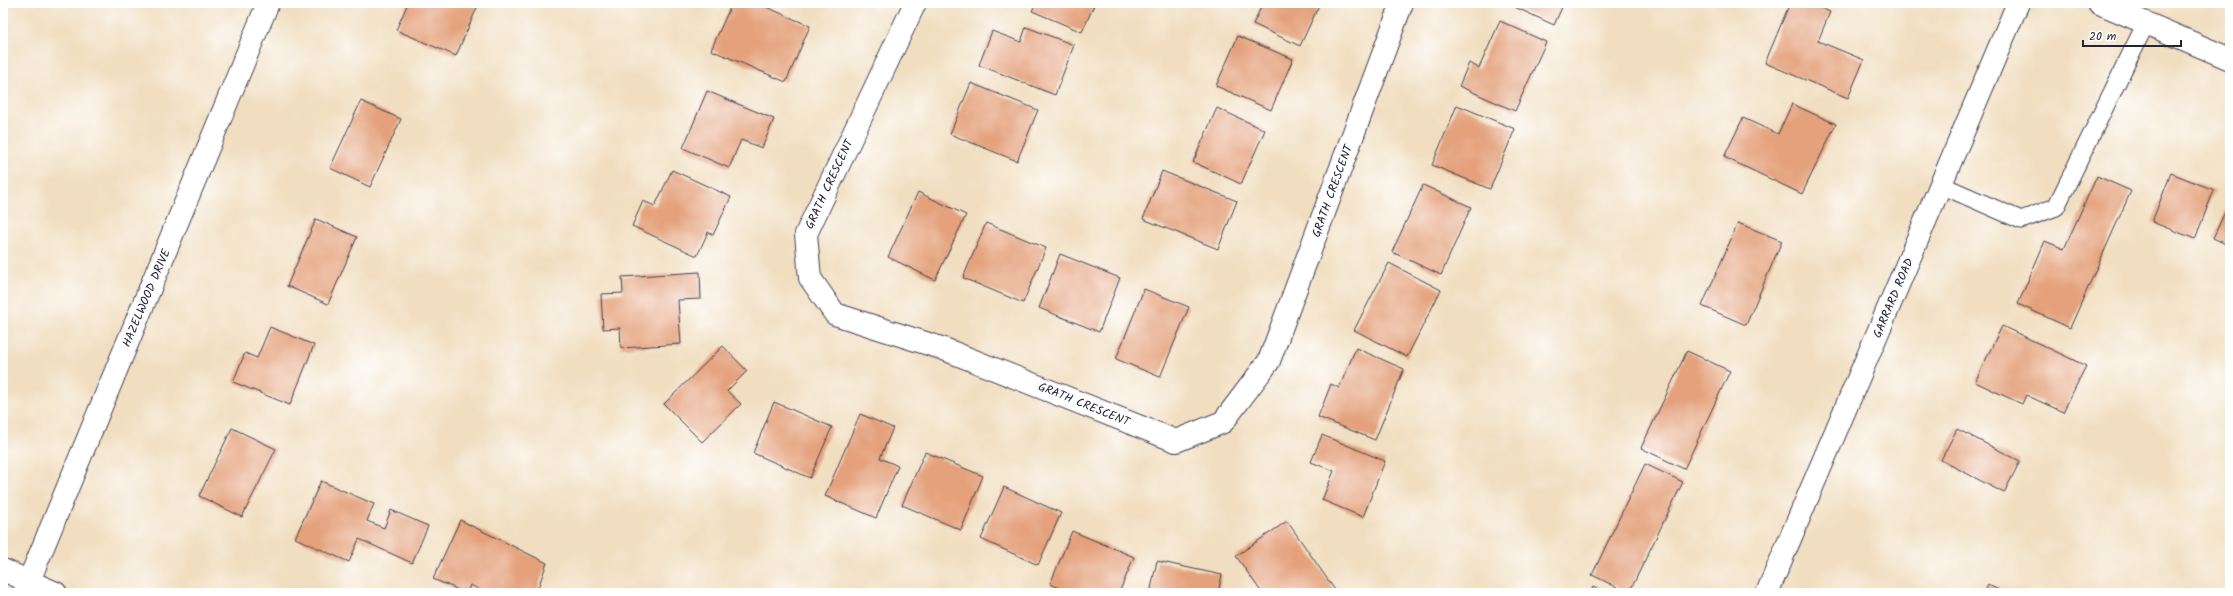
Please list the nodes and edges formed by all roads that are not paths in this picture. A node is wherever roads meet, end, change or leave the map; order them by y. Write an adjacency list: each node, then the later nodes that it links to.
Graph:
1 (268, 3): 10 (street, HAZELWOOD DRIVE)
2 (914, 3): 3 (street, GRATH CRESCENT)
3 (1402, 3)
4 (2018, 3): 8 (street, GARRARD ROAD)
5 (2099, 3): 6 (street)
6 (2146, 23): 7 (street); 8 (lane)
7 (2230, 59)
8 (1941, 185): 12 (street, GARRARD ROAD)
9 (3, 570): 10 (street)
10 (26, 587): 11 (street)
11 (56, 593)
12 (1767, 593)

